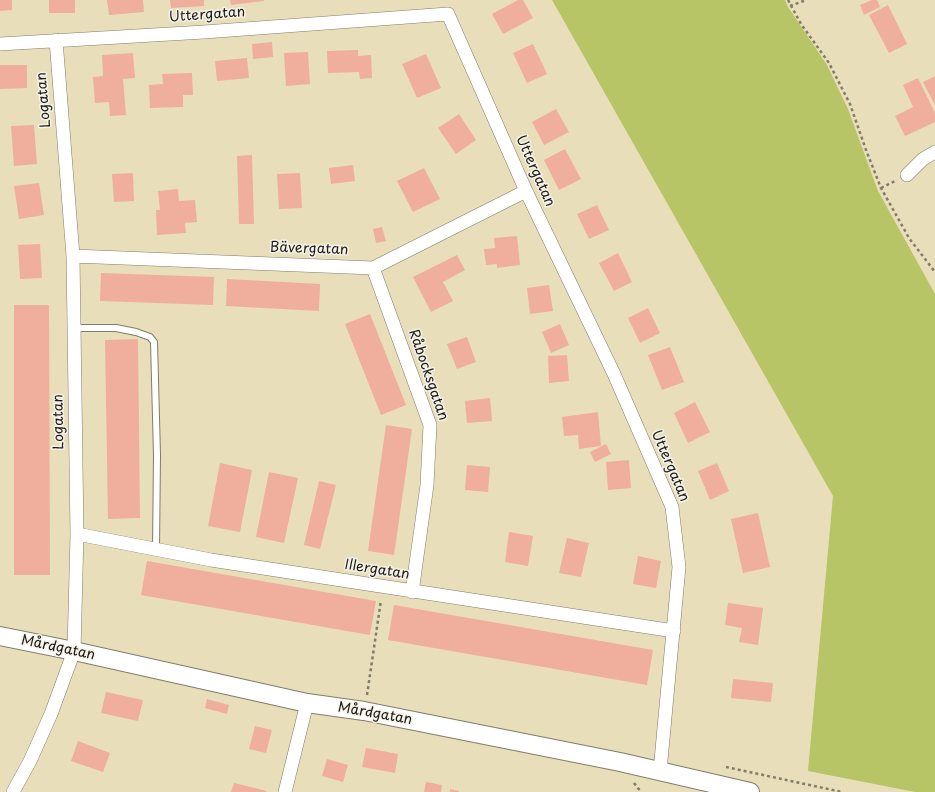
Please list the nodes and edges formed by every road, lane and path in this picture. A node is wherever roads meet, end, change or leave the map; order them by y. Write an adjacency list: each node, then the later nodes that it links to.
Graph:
1 (788, 0): 3 (path)
2 (806, 0): 3 (path)
3 (790, 6): 11 (path)
4 (56, 40): 5 (street, Uttergatan); 8 (street, Uttergatan); 9 (street, Logatan)
5 (0, 44)
6 (935, 152): 7 (street)
7 (907, 175)
8 (526, 192): 10 (street, Bävergatan); 17 (street, Uttergatan)
9 (73, 256): 10 (street, Bävergatan); 12 (street, Logatan)
10 (373, 268): 16 (street, Råbocksgatan)
11 (935, 272)
12 (74, 328): 13 (street, Logatan); 14 (lane)
13 (76, 534): 14 (street, Illergatan); 19 (street, Logatan)
14 (156, 550): 15 (street, Illergatan)
15 (383, 587): 16 (street, Illergatan); 21 (path)
16 (412, 592): 17 (street, Illergatan)
17 (674, 631): 23 (street, Uttergatan)
18 (0, 636): 19 (street, Mårdgatan)
19 (74, 650): 20 (street, Mårdgatan); 24 (street, Logatan)
20 (307, 702): 21 (street, Mårdgatan); 25 (street)
21 (364, 711): 23 (street, Mårdgatan)
22 (724, 767): 27 (path)
23 (660, 771): 26 (street, Mårdgatan)
24 (13, 792)
25 (285, 792)
26 (750, 792)
27 (842, 792)

